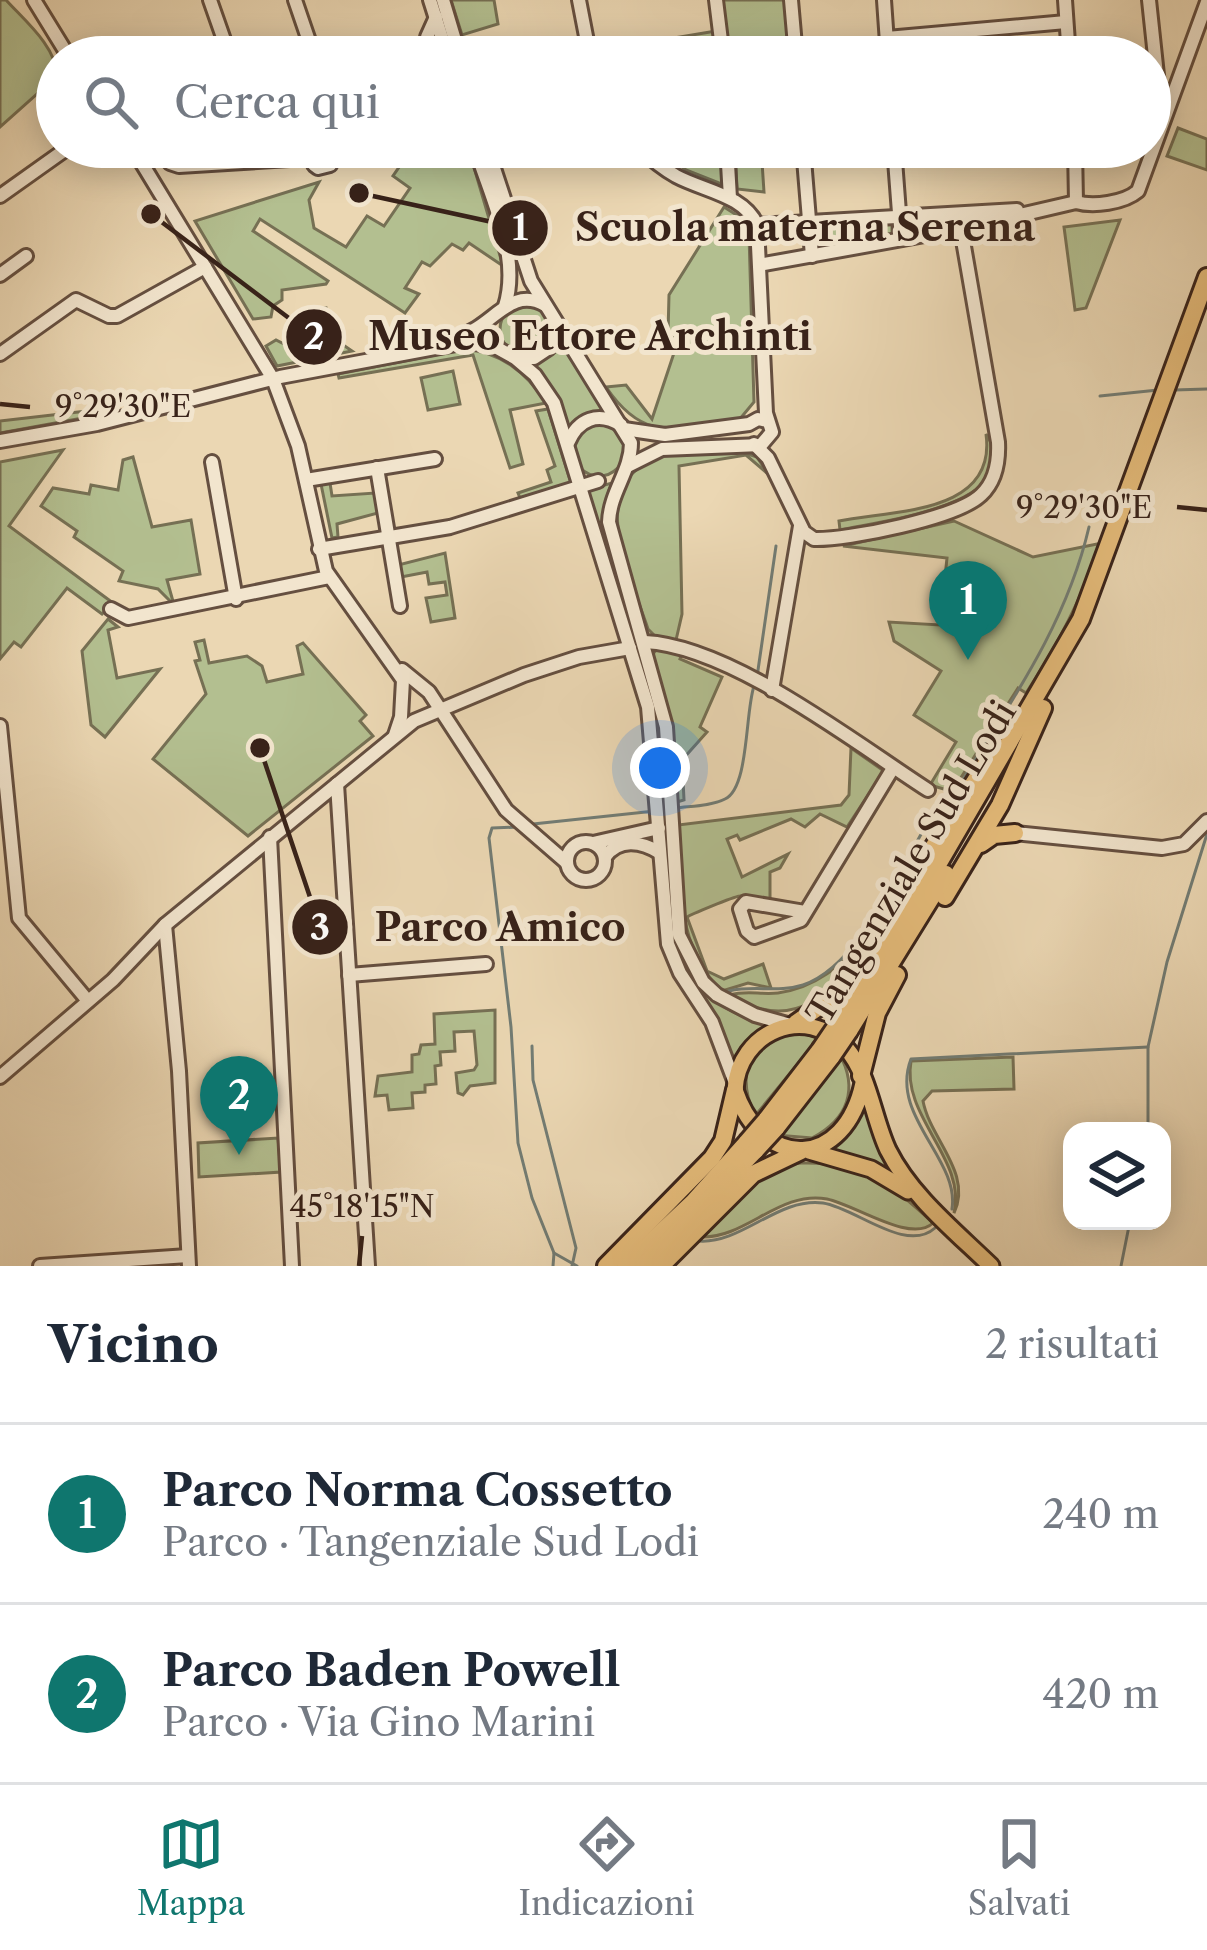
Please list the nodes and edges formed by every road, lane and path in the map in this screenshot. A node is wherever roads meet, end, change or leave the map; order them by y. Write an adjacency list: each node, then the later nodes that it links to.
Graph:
1 (34, 0): 15 (street)
2 (211, 0): 16 (street)
3 (295, 0): 17 (street)
4 (430, 0): 13 (street)
5 (443, 0): 20 (street)
6 (579, 0): 21 (street)
7 (716, 0): 22 (street)
8 (791, 0): 23 (street)
9 (884, 0): 24 (street)
10 (1065, 0): 14 (street)
11 (1149, 0): 27 (street)
12 (1207, 2): 28 (street)
13 (436, 17): 18 (street); 19 (street)
14 (1066, 22): 25 (street); 26 (street)
15 (56, 36)
16 (223, 36)
17 (308, 36)
18 (427, 36)
19 (442, 36)
20 (454, 36)
21 (586, 36)
22 (720, 36)
23 (794, 36)
24 (887, 36)
25 (909, 36)
26 (1067, 36)
27 (1152, 36)
28 (1171, 100)
29 (39, 168): 39 (street)
30 (147, 168): 53 (street)
31 (483, 168): 49 (street)
32 (493, 168): 49 (street)
33 (664, 168): 40 (street)
34 (728, 168): 40 (street)
35 (805, 168): 45 (street)
36 (896, 168): 44 (street)
37 (1075, 168): 41 (street)
38 (1146, 168): 41 (street)
39 (0, 196)
40 (730, 198): 46 (street)
41 (1076, 202): 42 (street)
42 (1060, 207): 43 (street); 47 (street)
43 (952, 214): 44 (street); 47 (street)
44 (899, 216): 45 (street); 48 (street)
45 (809, 222): 46 (street); 51 (street)
46 (757, 225): 52 (street)
47 (962, 229): 48 (street); 80 (street)
48 (902, 239): 51 (street)
49 (511, 243): 56 (street); 58 (street)
50 (26, 256): 54 (street)
51 (812, 256): 52 (street)
52 (759, 266): 65 (street)
53 (205, 267): 61 (street); 63 (street)
54 (0, 274)
55 (1207, 277): 64 (highway, Tangenziale Sud Lodi)
56 (546, 306): 58 (street); 59 (street)
57 (1207, 308): 64 (highway, Tangenziale Sud Lodi)
58 (502, 310): 60 (street); 62 (street)
59 (555, 321): 62 (street); 66 (street)
60 (406, 351): 62 (street); 63 (street)
61 (0, 354)
62 (509, 354): 70 (street)
63 (273, 379): 68 (street); 76 (street)
64 (1176, 379): 93 (highway, Tangenziale Sud Lodi)
65 (757, 422): 66 (street); 67 (street); 69 (street)
66 (623, 427): 70 (street); 75 (street)
67 (771, 438): 69 (street); 78 (street)
68 (0, 441)
69 (753, 443): 75 (street); 78 (street)
70 (567, 444): 74 (street)
71 (435, 459): 73 (street)
72 (212, 462): 84 (street)
73 (377, 469): 76 (street); 81 (street)
74 (575, 470): 77 (street); 79 (street)
75 (623, 470): 77 (street); 87 (street)
76 (306, 480): 82 (street)
77 (598, 481): 79 (street)
78 (778, 481): 80 (street)
79 (580, 486): 81 (street); 88 (street)
80 (800, 526): 90 (street)
81 (388, 537): 82 (street); 85 (street)
82 (319, 548): 83 (street)
83 (329, 577): 84 (street); 89 (street)
84 (236, 599): 86 (street)
85 (400, 606)
86 (111, 609)
87 (645, 643): 90 (street); 101 (street)
88 (631, 648): 94 (street); 101 (street)
89 (389, 656): 91 (street); 92 (street)
90 (760, 685): 97 (street)
91 (420, 687): 92 (street); 94 (street)
92 (401, 702): 94 (street); 96 (street)
93 (1035, 712): 100 (highway); 118 (highway); 122 (highway, Tangenziale Sud Lodi, bridge)
94 (428, 715): 96 (street); 105 (street)
95 (0, 726): 112 (street)
96 (391, 741): 98 (street)
97 (893, 768): 99 (street); 113 (street)
98 (337, 784): 104 (street); 116 (street)
99 (928, 790)
100 (1000, 805): 103 (highway); 108 (highway)
101 (664, 813): 106 (street); 109 (street); 118 (street)
102 (1207, 821): 103 (street)
103 (1015, 833): 108 (highway)
104 (270, 837): 114 (street); 127 (street)
105 (542, 842): 107 (street); 111 (street)
106 (593, 843): 107 (street); 110 (street)
107 (574, 845): 111 (street)
108 (976, 848): 120 (highway)
109 (660, 853): 110 (street); 121 (street)
110 (605, 857): 111 (street)
111 (567, 863)
112 (6, 872): 117 (street)
113 (806, 912): 113 (street)
114 (165, 925): 117 (street); 125 (street)
115 (486, 964): 116 (street)
116 (349, 975): 128 (street)
117 (88, 1001): 119 (street)
118 (792, 1024): 120 (main road); 121 (main road)
119 (0, 1077)
120 (862, 1079): 123 (main road); 124 (main road)
121 (735, 1086): 123 (main road); 129 (highway)
122 (752, 1146): 130 (highway); 131 (highway, Tangenziale Sud Lodi)
123 (804, 1151): 124 (main road); 132 (highway)
124 (929, 1207): 133 (main road)
125 (188, 1261): 126 (street)
126 (40, 1266)
127 (292, 1266)
128 (368, 1266)
129 (606, 1266)
130 (625, 1266)
131 (643, 1266)
132 (661, 1266)
133 (992, 1266)

